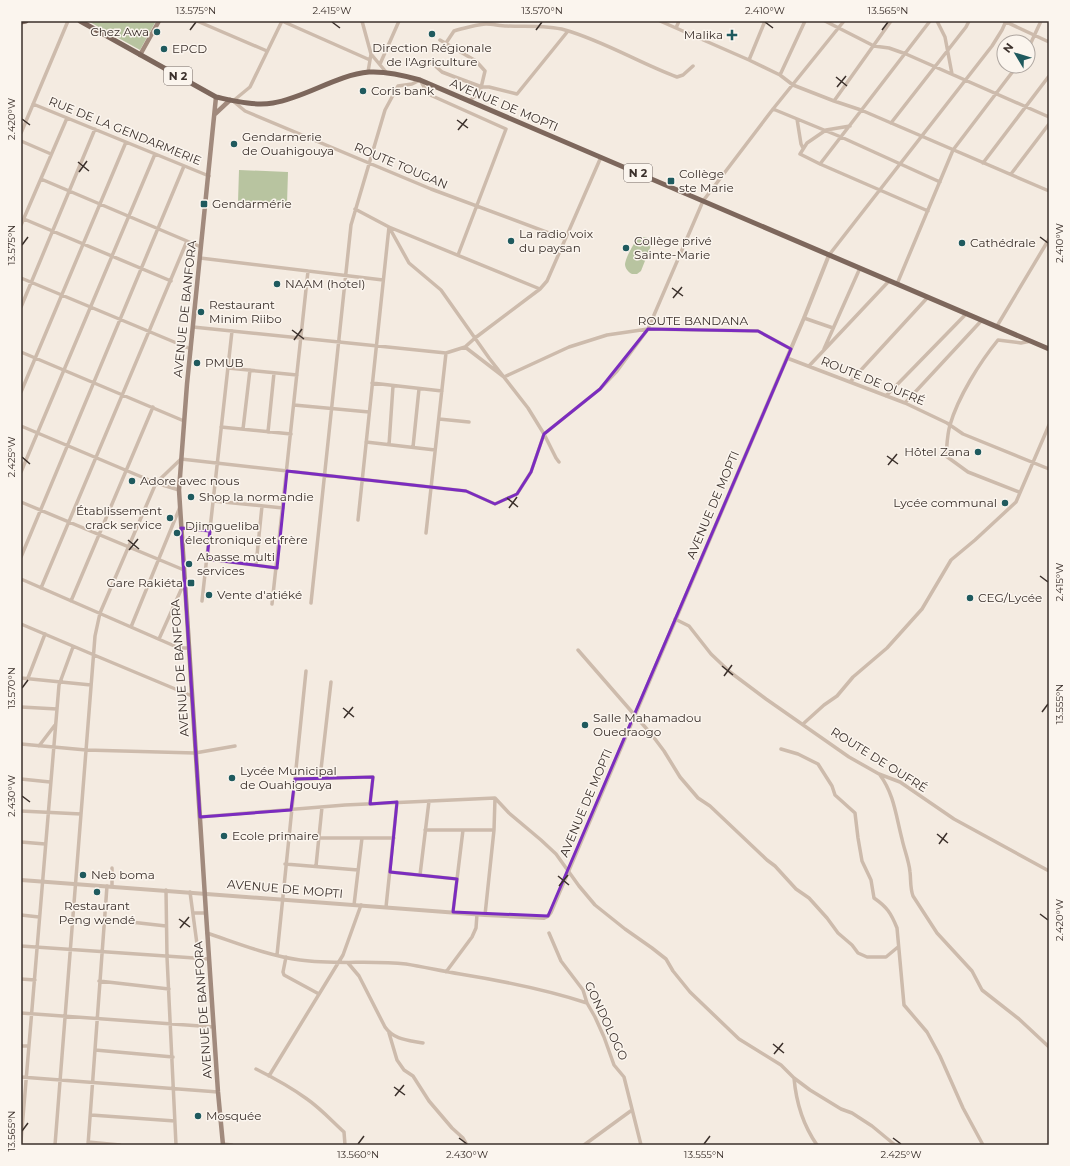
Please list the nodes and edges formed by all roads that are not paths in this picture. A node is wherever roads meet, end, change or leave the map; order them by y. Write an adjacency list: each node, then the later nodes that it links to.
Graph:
1 (26, 21): 21 (main road)
2 (68, 21): 58 (street)
3 (80, 21): 36 (main road, AVENUE DE MOPTI / N 2)
4 (159, 21): 36 (main road)
5 (197, 21): 33 (street)
6 (282, 21): 33 (street); 37 (street)
7 (362, 21): 34 (street)
8 (399, 21): 39 (street)
9 (660, 21): 22 (street)
10 (679, 21): 22 (street)
11 (764, 21): 38 (street)
12 (805, 21): 47 (street)
13 (825, 21): 23 (street)
14 (844, 21): 23 (street)
15 (891, 21): 31 (street)
16 (930, 21): 35 (street)
17 (938, 21): 32 (street)
18 (968, 21): 32 (street)
19 (1005, 21): 25 (street); 50 (street)
20 (1041, 21): 26 (street)
21 (21, 22)
22 (676, 28): 38 (street)
23 (838, 28): 31 (street); 51 (street)
24 (568, 31): 30 (street); 41 (street); 52 (street)
25 (1031, 34)
26 (1036, 34)
27 (1036, 36): 29 (street)
28 (440, 40): 30 (street)
29 (1049, 42)
30 (446, 43): 52 (street)
31 (874, 46): 35 (street); 57 (street)
32 (947, 50): 42 (street); 45 (street)
33 (267, 51): 55 (street)
34 (371, 54): 37 (street); 39 (street)
35 (906, 54): 42 (street); 61 (street)
36 (140, 55): 54 (main road, AVENUE DE MOPTI / N 2)
37 (370, 60): 43 (street)
38 (749, 60): 47 (street)
39 (380, 64): 44 (street)
40 (422, 64): 52 (street)
41 (693, 66)
42 (935, 67): 45 (street); 66 (street)
43 (368, 72): 44 (main road, AVENUE DE MOPTI / N 2); 55 (main road, AVENUE DE MOPTI / N 2)
44 (386, 72): 49 (main road, AVENUE DE MOPTI / N 2)
45 (952, 74): 50 (street)
46 (1011, 74): 53 (street)
47 (780, 75): 51 (street)
48 (1049, 76): 59 (street)
49 (420, 80): 56 (main road, AVENUE DE MOPTI / N 2); 82 (street); 96 (street)
50 (966, 80): 53 (street); 72 (street)
51 (793, 85): 57 (street); 60 (street)
52 (482, 87): 56 (street)
53 (996, 93): 59 (street); 77 (street)
54 (216, 97): 55 (main road, AVENUE DE MOPTI / N 2); 62 (main road, AVENUE DE BANFORA)
55 (232, 100): 62 (main road); 82 (street, ROUTE TOUGAN)
56 (469, 101): 80 (main road, AVENUE DE MOPTI / N 2)
57 (834, 101): 61 (street)
58 (33, 104): 64 (street, RUE DE LA GENDARMERIE); 71 (street)
59 (1026, 106): 63 (street); 81 (street)
60 (772, 109): 65 (street); 94 (street)
61 (861, 110): 66 (street); 68 (street)
62 (215, 114): 87 (main road, AVENUE DE BANFORA)
63 (1049, 116)
64 (66, 118): 69 (street, RUE DE LA GENDARMERIE); 78 (street)
65 (797, 119): 70 (street); 76 (street)
66 (891, 123): 72 (street)
67 (1049, 124): 86 (street)
68 (850, 126): 70 (street); 73 (street)
69 (96, 129): 75 (street, RUE DE LA GENDARMERIE); 91 (street)
70 (825, 131): 73 (street); 76 (street)
71 (21, 133)
72 (921, 136): 77 (street); 84 (street)
73 (841, 137): 83 (street); 84 (street)
74 (21, 141): 78 (street)
75 (126, 142): 79 (street, RUE DE LA GENDARMERIE); 95 (street)
76 (803, 148): 83 (street)
77 (953, 150): 81 (street); 89 (street)
78 (51, 154): 88 (street)
79 (155, 154): 85 (street, RUE DE LA GENDARMERIE); 99 (street)
80 (601, 157): 94 (main road, AVENUE DE MOPTI / N 2); 105 (street)
81 (983, 162): 86 (street)
82 (368, 163): 96 (street, ROUTE TOUGAN); 97 (street)
83 (820, 164): 92 (street)
84 (900, 164): 89 (street); 92 (street)
85 (184, 166): 87 (street, RUE DE LA GENDARMERIE); 103 (street)
86 (1011, 174): 93 (street)
87 (209, 176): 109 (main road, AVENUE DE BANFORA)
88 (41, 179): 91 (street); 100 (street)
89 (940, 182): 98 (street)
90 (1049, 185): 93 (street)
91 (70, 191): 95 (street); 104 (street)
92 (880, 191): 98 (street); 110 (street)
93 (1047, 191)
94 (703, 201): 110 (main road, AVENUE DE MOPTI / N 2); 136 (street)
95 (100, 204): 99 (street); 108 (street)
96 (476, 207): 105 (street, ROUTE TOUGAN); 111 (street)
97 (355, 210): 102 (street); 117 (street)
98 (928, 211): 123 (street)
99 (129, 216): 103 (street); 112 (street)
100 (24, 219): 101 (street); 104 (street)
101 (21, 225)
102 (389, 227): 111 (street); 119 (street); 140 (street)
103 (158, 229): 107 (street); 115 (street)
104 (53, 231): 108 (street); 122 (street)
105 (565, 239): 124 (street)
106 (1049, 240): 133 (street)
107 (188, 241): 109 (street); 121 (street, AVENUE DE BANFORA)
108 (83, 244): 112 (street); 125 (street)
109 (201, 247): 113 (main road, AVENUE DE BANFORA)
110 (829, 255): 114 (main road, AVENUE DE MOPTI / N 2); 130 (street, AVENUE DE MOPTI)
111 (458, 256): 124 (street)
112 (112, 257): 115 (street); 128 (street)
113 (200, 258): 116 (street); 134 (main road, AVENUE DE BANFORA)
114 (860, 268): 120 (main road, AVENUE DE MOPTI / N 2); 135 (street)
115 (141, 269): 121 (street); 131 (street)
116 (308, 271): 117 (street); 139 (street)
117 (345, 275): 119 (street); 142 (street)
118 (21, 278): 122 (street)
119 (383, 280): 143 (street)
120 (889, 280): 123 (main road, AVENUE DE MOPTI / N 2); 149 (street)
121 (171, 281): 138 (street, AVENUE DE BANFORA)
122 (31, 282): 125 (street); 127 (street)
123 (897, 284): 126 (main road, AVENUE DE MOPTI / N 2)
124 (540, 290): 140 (street)
125 (62, 295): 128 (street); 151 (street)
126 (928, 297): 129 (main road, AVENUE DE MOPTI / N 2); 161 (street)
127 (21, 307)
128 (91, 307): 131 (street); 155 (street)
129 (967, 314): 132 (main road, AVENUE DE MOPTI / N 2); 168 (street)
130 (804, 318): 135 (street); 145 (street, AVENUE DE MOPTI)
131 (120, 320): 138 (street); 160 (street)
132 (982, 320): 133 (main road, AVENUE DE MOPTI / N 2); 169 (street)
133 (997, 326): 141 (main road, AVENUE DE MOPTI / N 2)
134 (193, 327): 137 (street); 146 (main road, AVENUE DE BANFORA)
135 (833, 328): 149 (street)
136 (648, 329): 145 (street, ROUTE BANDANA); 159 (street, ROUTE BANDANA); 185 (street)
137 (232, 331): 139 (street); 154 (street)
138 (149, 332): 146 (street); 167 (street, AVENUE DE BANFORA)
139 (301, 338): 142 (street); 158 (street)
140 (475, 338): 144 (street); 159 (street)
141 (1032, 341): 147 (main road, AVENUE DE MOPTI / N 2); 179 (street)
142 (338, 342): 143 (street); 172 (street)
143 (376, 346): 150 (street); 162 (street)
144 (465, 347): 150 (street); 159 (street)
145 (791, 348): 152 (street, AVENUE DE MOPTI)
146 (191, 349): 175 (main road, AVENUE DE BANFORA)
147 (1049, 349)
148 (21, 352): 151 (street)
149 (822, 352): 153 (street)
150 (446, 353): 165 (street)
151 (35, 357): 155 (street); 166 (street)
152 (787, 358): 153 (street, ROUTE DE OUFRÉ); 233 (street, AVENUE DE MOPTI)
153 (809, 366): 161 (street, ROUTE DE OUFRÉ)
154 (228, 368): 156 (street); 180 (street)
155 (64, 369): 160 (street); 183 (street)
156 (250, 370): 157 (street); 181 (street)
157 (274, 373): 158 (street); 182 (street)
158 (297, 375): 170 (street)
159 (504, 377): 185 (street)
160 (94, 382): 167 (street); 188 (street)
161 (850, 382): 168 (street, ROUTE DE OUFRÉ)
162 (372, 383): 163 (street); 173 (street)
163 (393, 386): 164 (street); 187 (street)
164 (419, 389): 165 (street); 189 (street)
165 (442, 391): 174 (street)
166 (21, 392)
167 (123, 394): 171 (street); 191 (street, AVENUE DE BANFORA)
168 (886, 396): 169 (street, ROUTE DE OUFRÉ)
169 (905, 403): 179 (street, ROUTE DE OUFRÉ)
170 (294, 405): 172 (street); 184 (street)
171 (153, 407): 175 (street); 197 (street)
172 (331, 408): 173 (street); 200 (street)
173 (369, 412): 186 (street)
174 (438, 420): 176 (street); 190 (street)
175 (184, 421): 192 (main road, AVENUE DE BANFORA)
176 (469, 422)
177 (1049, 425): 194 (street)
178 (21, 426): 183 (street)
179 (950, 426): 194 (street, ROUTE DE OUFRÉ); 205 (street)
180 (221, 427): 181 (street); 195 (street)
181 (242, 429): 182 (street)
182 (268, 432): 184 (street)
183 (38, 433): 188 (street); 199 (street)
184 (291, 434): 198 (street)
185 (544, 434): 193 (street); 203 (street)
186 (366, 442): 187 (street); 201 (street)
187 (389, 445): 189 (street)
188 (68, 446): 191 (street); 211 (street)
189 (413, 447): 190 (street)
190 (435, 450): 203 (street)
191 (96, 458): 197 (street); 213 (street, AVENUE DE BANFORA)
192 (181, 459): 195 (street); 202 (street); 204 (main road, AVENUE DE BANFORA)
193 (559, 462)
194 (1032, 462): 196 (street, ROUTE DE OUFRÉ); 205 (street)
195 (217, 463): 198 (street); 206 (street)
196 (1049, 469)
197 (126, 470): 202 (street); 217 (street)
198 (287, 471): 200 (street); 210 (street)
199 (21, 472)
200 (324, 475): 201 (street); 230 (street)
201 (362, 479): 203 (street); 212 (street)
202 (156, 483): 204 (street); 218 (street)
203 (431, 487): 216 (street)
204 (179, 490): 209 (main road, AVENUE DE BANFORA)
205 (1019, 492): 253 (street)
206 (213, 501): 208 (street); 215 (street)
207 (21, 502): 211 (street)
208 (262, 506): 210 (street); 222 (street)
209 (180, 507): 214 (main road, AVENUE DE BANFORA); 221 (street, AVENUE DE BANFORA)
210 (283, 508): 223 (street)
211 (41, 510): 213 (street); 219 (street)
212 (358, 520)
213 (69, 522): 217 (street); 227 (street, AVENUE DE BANFORA)
214 (181, 528): 215 (street); 224 (main road, AVENUE DE BANFORA)
215 (210, 531): 220 (street)
216 (426, 533)
217 (99, 534): 218 (street); 228 (street)
218 (128, 547): 221 (street); 232 (street)
219 (21, 557)
220 (207, 559): 222 (street); 229 (street)
221 (159, 560): 224 (street); 235 (street, AVENUE DE BANFORA)
222 (256, 565): 223 (street)
223 (277, 568): 231 (street)
224 (184, 570): 226 (main road, AVENUE DE BANFORA)
225 (21, 579): 227 (street)
226 (185, 581): 237 (street, AVENUE DE BANFORA); 239 (main road, AVENUE DE BANFORA)
227 (41, 588): 228 (street)
228 (71, 601): 232 (street)
229 (202, 601)
230 (311, 603)
231 (272, 604)
232 (100, 613): 235 (street); 241 (street)
233 (675, 619): 251 (street, AVENUE DE MOPTI); 253 (street, ROUTE DE OUFRÉ)
234 (21, 624): 236 (street)
235 (132, 627): 237 (street)
236 (45, 634): 238 (street); 244 (street)
237 (159, 639): 239 (street)
238 (73, 647): 241 (street); 245 (street)
239 (189, 648): 248 (main road, AVENUE DE BANFORA)
240 (578, 650): 251 (street)
241 (94, 655): 247 (street); 248 (street)
242 (306, 672): 264 (street)
243 (21, 678): 244 (street)
244 (28, 678): 245 (street)
245 (60, 682): 247 (street); 250 (street)
246 (331, 682): 262 (street)
247 (91, 685): 259 (street)
248 (192, 696): 260 (main road, AVENUE DE BANFORA)
249 (21, 707): 250 (street)
250 (57, 709): 252 (street)
251 (635, 714): 288 (street, AVENUE DE MOPTI); 317 (street)
252 (56, 724): 255 (street); 257 (street)
253 (803, 724): 261 (street, ROUTE DE OUFRÉ)
254 (21, 744): 255 (street, AVENUE DE BANFORA)
255 (39, 746): 257 (street, AVENUE DE BANFORA)
256 (235, 746): 260 (street)
257 (54, 747): 259 (street, AVENUE DE BANFORA); 265 (street)
258 (781, 749): 317 (street)
259 (86, 750): 260 (street, AVENUE DE BANFORA); 274 (street)
260 (195, 753): 275 (main road, AVENUE DE BANFORA)
261 (879, 774): 289 (street, ROUTE DE OUFRÉ); 345 (street)
262 (320, 778): 264 (street); 269 (street)
263 (21, 779): 265 (street)
264 (295, 779): 271 (street)
265 (50, 782): 273 (street)
266 (495, 798): 267 (street); 278 (street); 288 (street)
267 (429, 801): 268 (street); 276 (street)
268 (397, 802): 269 (street); 281 (street)
269 (370, 804): 270 (street)
270 (322, 807): 271 (street); 279 (street)
271 (291, 810): 275 (street); 284 (street)
272 (21, 811): 273 (street)
273 (47, 813): 274 (street); 283 (street)
274 (81, 814): 295 (street)
275 (200, 818): 300 (main road, AVENUE DE BANFORA)
276 (425, 830): 277 (street); 291 (street)
277 (463, 830): 278 (street); 292 (street)
278 (494, 830): 309 (street)
279 (319, 838): 280 (street); 285 (street)
280 (362, 838): 281 (street); 287 (street)
281 (394, 838): 290 (street)
282 (21, 842): 283 (street)
283 (45, 844): 294 (street)
284 (286, 864): 285 (street); 301 (street)
285 (316, 866): 287 (street)
286 (112, 868): 297 (street)
287 (358, 870): 302 (street)
288 (569, 871): 309 (street, AVENUE DE MOPTI); 352 (street)
289 (1049, 871)
290 (390, 872): 291 (street); 304 (street)
291 (420, 875): 292 (street)
292 (457, 879): 305 (street)
293 (21, 880): 294 (street, AVENUE DE MOPTI)
294 (42, 881): 295 (street, AVENUE DE MOPTI); 311 (street)
295 (76, 884): 296 (street, AVENUE DE MOPTI); 319 (street)
296 (107, 886): 297 (street, AVENUE DE MOPTI); 312 (street)
297 (112, 886): 298 (street, AVENUE DE MOPTI)
298 (166, 890): 299 (street, AVENUE DE MOPTI); 313 (street)
299 (190, 892): 300 (street, AVENUE DE MOPTI); 306 (street)
300 (204, 892): 301 (street, AVENUE DE MOPTI); 307 (main road, AVENUE DE BANFORA)
301 (282, 899): 302 (street, AVENUE DE MOPTI); 321 (street)
302 (354, 905): 303 (street, AVENUE DE MOPTI)
303 (361, 905): 304 (street, AVENUE DE MOPTI); 326 (street)
304 (386, 907): 305 (street, AVENUE DE MOPTI)
305 (453, 912): 308 (street, AVENUE DE MOPTI)
306 (194, 913): 307 (street); 324 (street)
307 (206, 913): 314 (main road, AVENUE DE BANFORA)
308 (477, 914): 309 (street, AVENUE DE MOPTI); 328 (street)
309 (485, 914)
310 (21, 915): 311 (street)
311 (40, 916): 318 (street)
312 (104, 919): 313 (street); 320 (street)
313 (166, 926): 322 (street)
314 (207, 933): 321 (street); 325 (main road, AVENUE DE BANFORA)
315 (549, 933): 334 (street, GONDOLOGO)
316 (21, 946): 318 (street)
317 (898, 947): 373 (street)
318 (37, 948): 319 (street); 330 (street)
319 (71, 951): 320 (street); 337 (street)
320 (101, 953): 322 (street); 331 (street)
321 (277, 955): 323 (street)
322 (167, 957): 324 (street); 332 (street)
323 (286, 957): 326 (street); 333 (street)
324 (199, 958): 325 (street)
325 (209, 959): 340 (main road, AVENUE DE BANFORA)
326 (338, 963): 327 (street); 333 (street)
327 (348, 963): 328 (street); 341 (street)
328 (446, 972): 334 (street)
329 (21, 979): 330 (street)
330 (35, 980): 336 (street)
331 (99, 981): 332 (street); 338 (street)
332 (169, 989): 339 (street)
333 (319, 994): 349 (street)
334 (587, 1003): 357 (street, GONDOLOGO)
335 (21, 1013): 336 (street)
336 (32, 1014): 337 (street); 344 (street)
337 (65, 1016): 338 (street); 353 (street)
338 (96, 1018): 339 (street); 346 (street)
339 (171, 1024): 340 (street); 347 (street)
340 (214, 1027): 356 (main road, AVENUE DE BANFORA)
341 (389, 1033): 342 (street); 368 (street)
342 (423, 1043)
343 (21, 1046): 344 (street)
344 (29, 1046): 351 (street)
345 (1049, 1046)
346 (95, 1050): 347 (street); 354 (street)
347 (172, 1056): 355 (street)
348 (256, 1069): 349 (street)
349 (269, 1076): 367 (street)
350 (21, 1077): 351 (street)
351 (26, 1077): 353 (street); 360 (street)
352 (794, 1078): 371 (street); 372 (street)
353 (60, 1080): 354 (street); 363 (street)
354 (93, 1083): 355 (street); 358 (street)
355 (174, 1088): 356 (street); 359 (street)
356 (218, 1092): 362 (main road, AVENUE DE BANFORA)
357 (632, 1110): 369 (street); 370 (street, GONDOLOGO)
358 (91, 1115): 359 (street); 361 (street)
359 (175, 1121): 365 (street)
360 (21, 1141)
361 (88, 1144): 364 (street)
362 (223, 1144): 366 (street)
363 (55, 1145)
364 (120, 1145)
365 (176, 1145)
366 (232, 1145)
367 (344, 1145)
368 (467, 1145)
369 (584, 1145)
370 (642, 1145)
371 (816, 1145)
372 (896, 1145)
373 (983, 1145)

